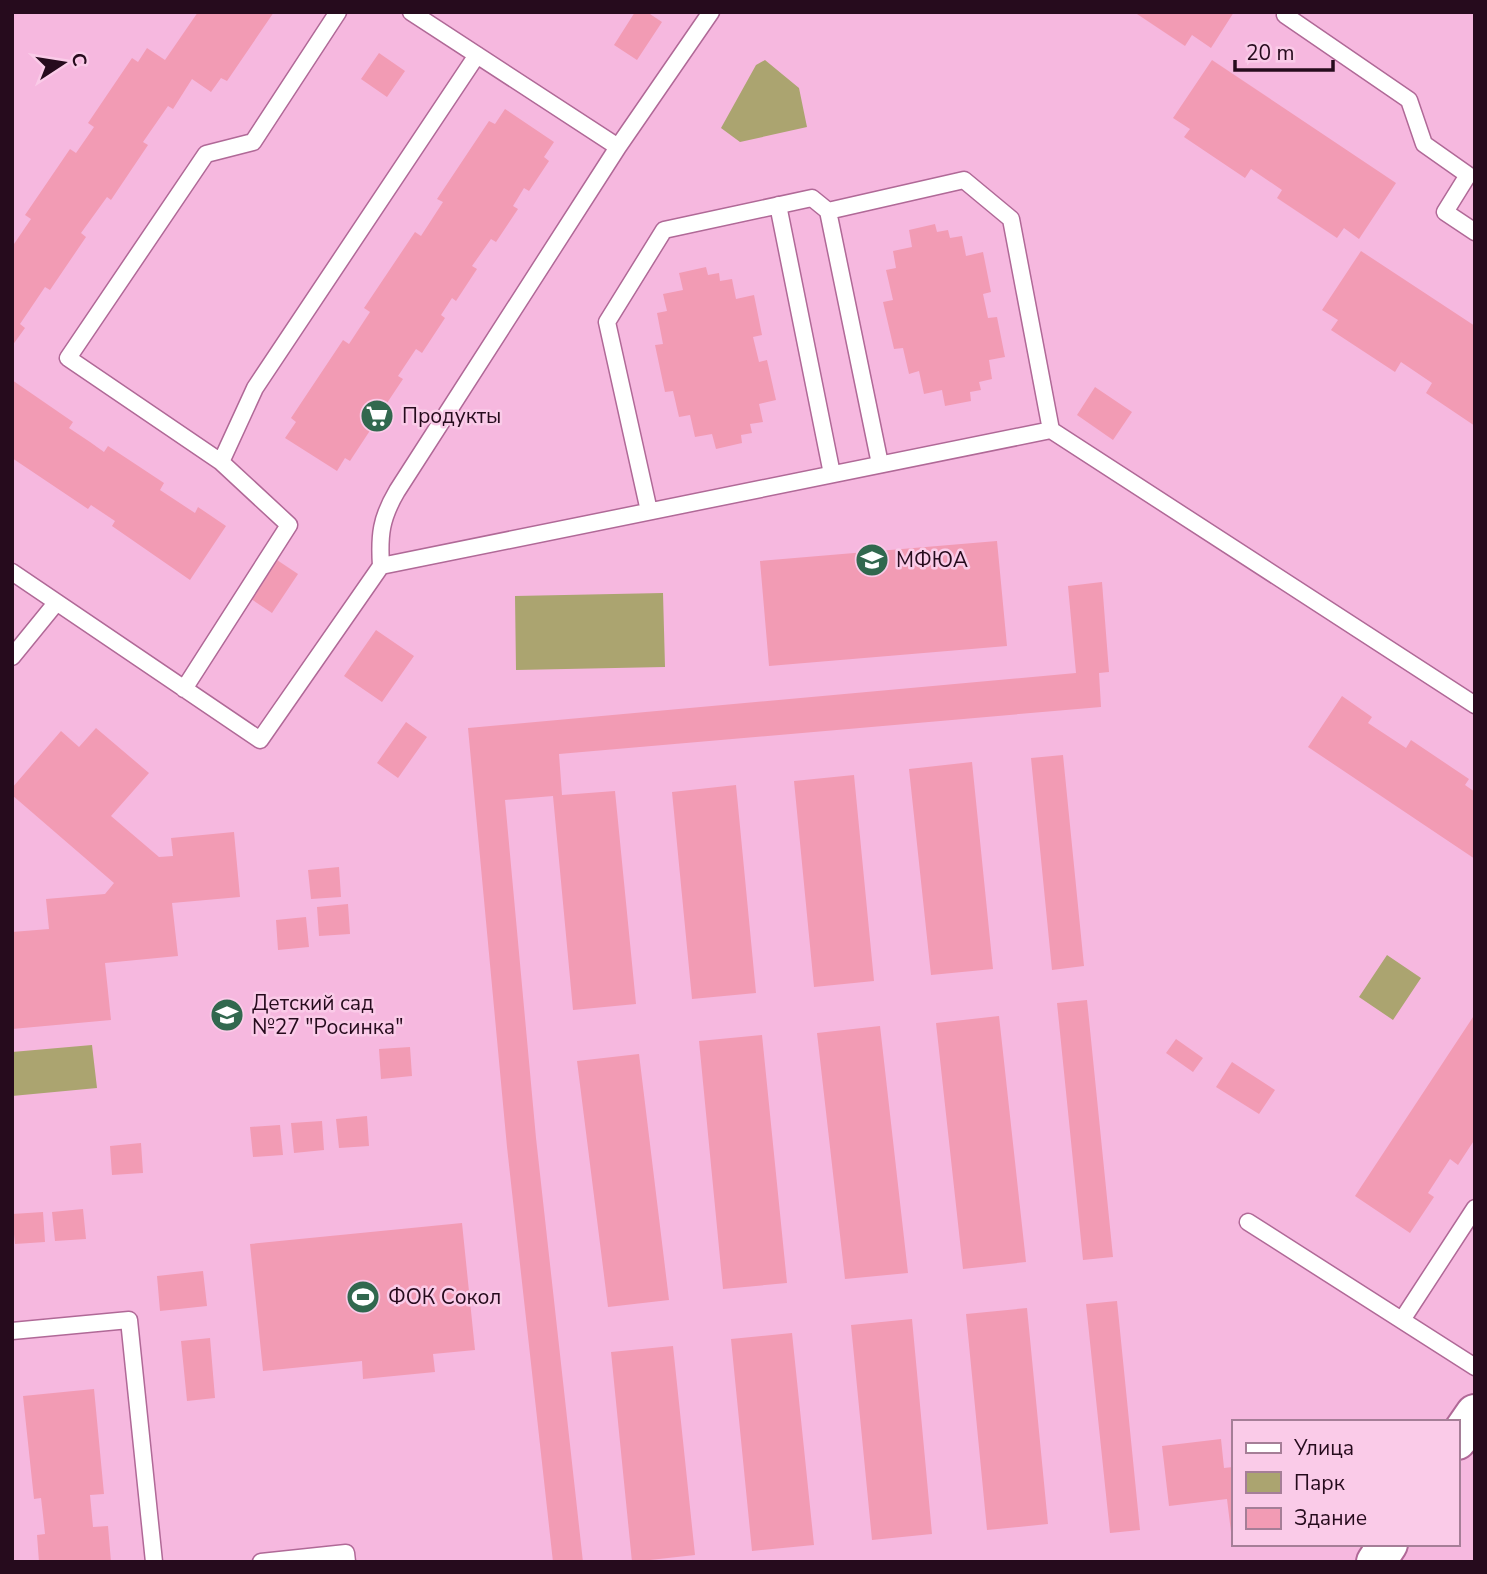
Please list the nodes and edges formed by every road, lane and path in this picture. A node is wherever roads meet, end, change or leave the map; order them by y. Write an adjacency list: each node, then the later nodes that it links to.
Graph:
1 (338, 12): 11 (lane)
2 (411, 12): 5 (lane)
3 (711, 12): 6 (lane)
4 (1287, 12): 9 (lane)
5 (477, 55): 6 (lane); 11 (lane)
6 (618, 147): 15 (lane)
7 (778, 205): 8 (lane); 13 (lane); 14 (lane)
8 (828, 211): 10 (lane); 12 (lane)
9 (1475, 232)
10 (1051, 430): 12 (lane); 20 (lane)
11 (221, 462): 19 (lane)
12 (880, 464): 13 (lane)
13 (832, 474): 14 (lane)
14 (649, 511): 15 (lane)
15 (381, 566): 19 (lane)
16 (12, 572): 17 (lane)
17 (56, 603): 18 (lane); 19 (lane)
18 (12, 657)
19 (184, 689)
20 (1475, 705)
21 (1475, 1208): 23 (lane)
22 (1248, 1222): 23 (lane)
23 (1402, 1320): 25 (lane)
24 (12, 1331): 29 (lane)
25 (1475, 1367)
26 (1475, 1414): 27 (street)
27 (1459, 1437)
28 (1387, 1546): 32 (street)
29 (154, 1562)
30 (261, 1562): 31 (lane)
31 (347, 1562)
32 (1376, 1562)

